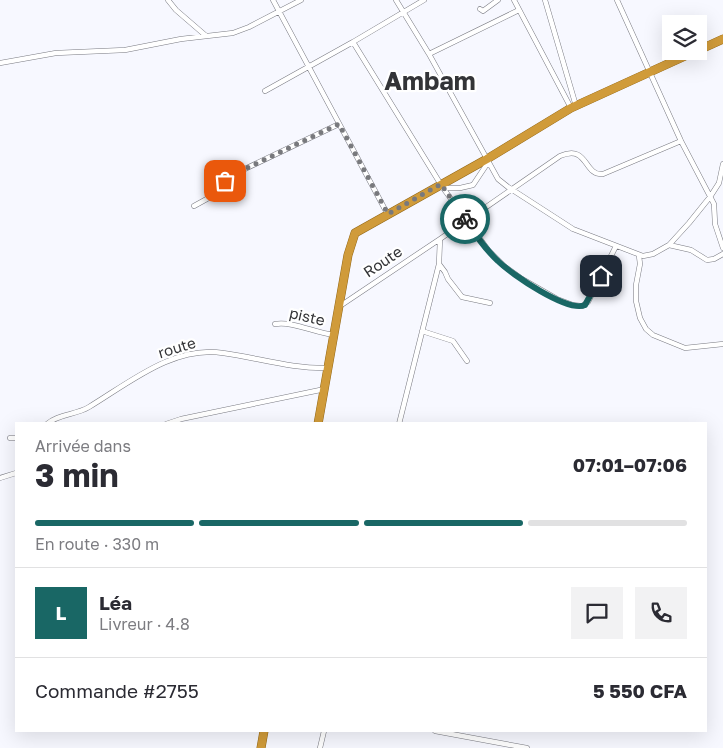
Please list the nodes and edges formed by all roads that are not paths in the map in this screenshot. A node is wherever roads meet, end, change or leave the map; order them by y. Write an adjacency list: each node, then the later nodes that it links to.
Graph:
1 (168, 0): 14 (street)
2 (273, 0): 12 (street)
3 (301, 0): 12 (street)
4 (396, 0): 13 (street)
5 (424, 0): 13 (street)
6 (498, 0): 10 (street)
7 (514, 0): 11 (street)
8 (546, 0): 24 (street)
9 (617, 0): 22 (street)
10 (480, 9)
11 (519, 10): 18 (street); 24 (street)
12 (280, 11): 14 (street); 21 (street)
13 (403, 12): 16 (street); 18 (street)
14 (205, 35): 20 (street)
15 (723, 39): 17 (highway)
16 (353, 42): 21 (street); 29 (street)
17 (707, 46)
18 (429, 54): 27 (street)
19 (677, 60): 22 (highway)
20 (0, 63)
21 (308, 67): 23 (street); 25 (street)
22 (650, 72): 24 (highway); 26 (street)
23 (265, 91)
24 (574, 107): 27 (highway)
25 (339, 124): 32 (street); 33 (street)
26 (681, 141): 30 (street, Route); 31 (street)
27 (488, 160): 29 (highway); 29 (street); 30 (street)
28 (723, 164): 31 (street)
29 (442, 186): 33 (highway); 34 (street)
30 (511, 190): 34 (street, Route); 37 (street)
31 (710, 196): 36 (street); 38 (street)
32 (194, 206)
33 (388, 214): 43 (highway)
34 (466, 220): 35 (street, Route); 37 (street)
35 (440, 239): 41 (street); 43 (street, Route)
36 (669, 244): 39 (street); 40 (street)
37 (616, 246): 40 (street)
38 (723, 248)
39 (723, 254)
40 (639, 256): 47 (street)
41 (439, 264): 42 (street); 45 (street)
42 (490, 303)
43 (340, 306): 46 (highway)
44 (275, 324): 46 (street, piste)
45 (422, 331): 48 (street); 54 (street)
46 (334, 335): 49 (highway)
47 (723, 344)
48 (467, 361)
49 (328, 368): 50 (highway); 51 (street, route)
50 (325, 390): 52 (street); 53 (highway)
51 (49, 422)
52 (172, 422)
53 (318, 422)
54 (399, 422)
55 (10, 438): 56 (street)
56 (15, 438)
57 (15, 473): 58 (street)
58 (0, 478)
59 (264, 732): 62 (highway)
60 (324, 732): 63 (street)
61 (459, 733): 64 (street)
62 (261, 748)
63 (320, 748)
64 (527, 748)

